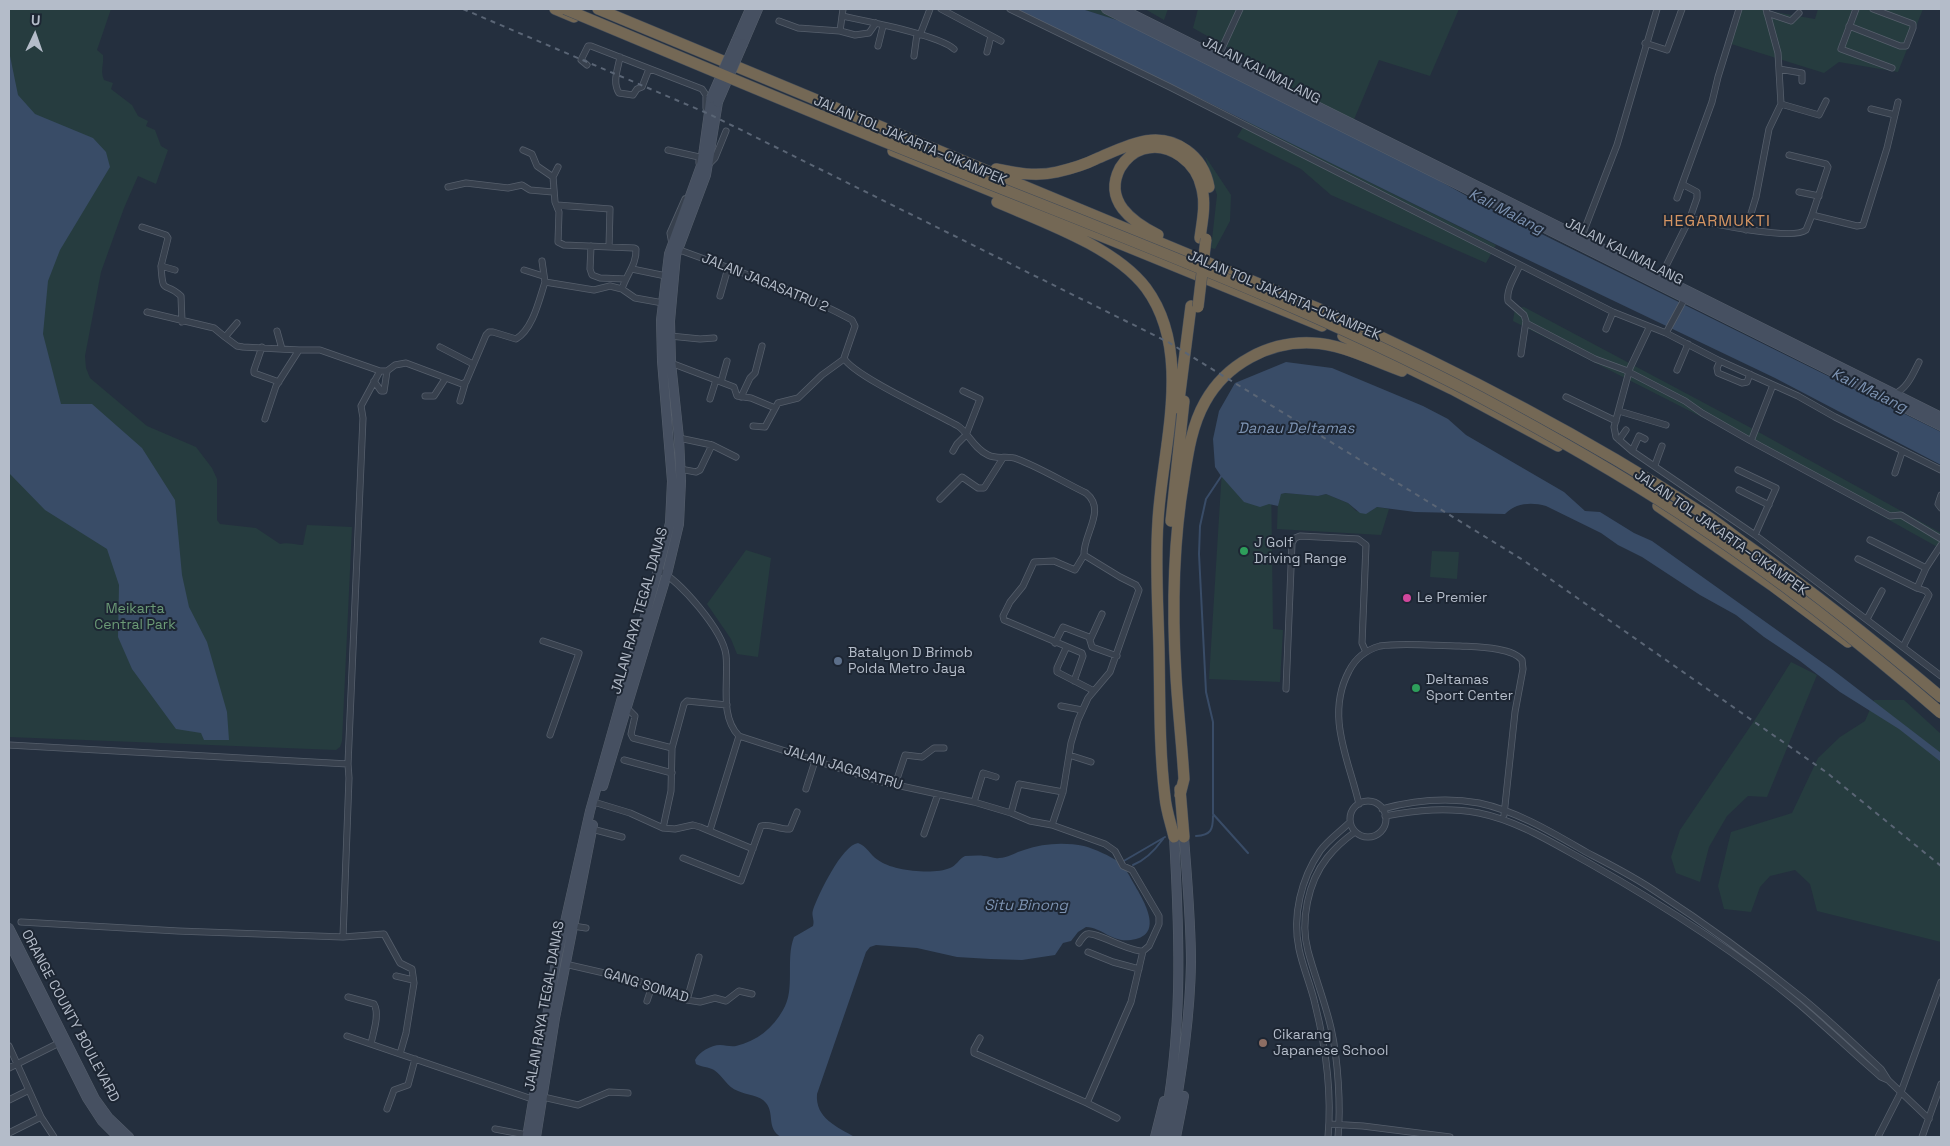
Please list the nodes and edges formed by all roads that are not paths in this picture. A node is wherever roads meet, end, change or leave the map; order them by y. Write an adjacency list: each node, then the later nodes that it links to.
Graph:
1 (555, 9): 55 (highway, JALAN TOL JAKARTA–CIKAMPEK)
2 (565, 9): 197 (highway, bridge)
3 (582, 9): 193 (highway, bridge)
4 (598, 9): 54 (highway, JALAN TOL JAKARTA–CIKAMPEK)
5 (750, 9): 30 (main road, JALAN RAYA TEGAL DANAS)
6 (758, 9): 30 (main road, JALAN RAYA TEGAL DANAS)
7 (843, 9): 21 (street)
8 (930, 9): 27 (street)
9 (941, 9): 28 (street)
10 (1010, 9): 77 (street)
11 (1106, 9): 37 (main road, JALAN KALIMALANG)
12 (1122, 9): 37 (main road, JALAN KALIMALANG)
13 (1240, 9): 37 (street)
14 (1657, 9): 31 (street)
15 (1682, 9): 31 (street)
16 (1739, 9): 59 (street)
17 (1856, 9): 25 (street)
18 (1873, 9): 25 (street)
19 (1766, 11): 20 (street); 41 (street)
20 (1799, 13)
21 (842, 16): 23 (street); 26 (street)
22 (779, 21): 26 (street)
23 (876, 24): 24 (street); 26 (street)
24 (884, 26): 27 (street); 32 (street)
25 (1848, 26): 39 (street)
26 (840, 31)
27 (918, 34): 33 (street); 35 (street)
28 (991, 36): 29 (street); 34 (street)
29 (1001, 41)
30 (740, 42): 43 (main road, JALAN RAYA TEGAL DANAS, bridge)
31 (1645, 43): 71 (street)
32 (878, 46)
33 (954, 49)
34 (987, 52)
35 (914, 56)
36 (620, 57): 38 (street); 40 (street); 40 (street)
37 (1217, 60): 71 (main road, JALAN KALIMALANG)
38 (586, 66)
39 (1892, 68)
40 (649, 69): 53 (street)
41 (1780, 69): 42 (street); 46 (street)
42 (1802, 82)
43 (715, 100): 56 (main road, JALAN RAYA TEGAL DANAS); 73 (main road, JALAN RAYA TEGAL DANAS)
44 (1826, 101): 46 (street)
45 (1898, 102): 48 (street)
46 (1782, 104): 69 (street)
47 (1871, 109): 48 (street)
48 (1895, 115): 66 (street)
49 (726, 131): 56 (street)
50 (523, 150): 58 (street)
51 (668, 150): 53 (street)
52 (1789, 155): 63 (street)
53 (699, 157): 73 (street)
54 (954, 157): 70 (highway); 91 (highway, JALAN TOL JAKARTA–CIKAMPEK)
55 (917, 161): 128 (highway, JALAN TOL JAKARTA–CIKAMPEK); 157 (highway)
56 (708, 165): 73 (main road, JALAN RAYA TEGAL DANAS)
57 (558, 167): 58 (street)
58 (553, 177): 61 (street)
59 (1682, 184): 64 (street); 67 (street)
60 (448, 188): 61 (street)
61 (553, 192): 65 (street)
62 (1799, 192): 63 (street)
63 (1819, 196): 66 (street)
64 (1677, 198)
65 (557, 205): 72 (street); 74 (street)
66 (1812, 215): 69 (street)
67 (1690, 218): 69 (street); 85 (street)
68 (142, 227): 76 (street)
69 (1746, 230)
70 (1203, 239): 90 (highway); 91 (highway)
71 (1580, 241): 85 (main road, JALAN KALIMALANG)
72 (591, 246): 74 (street); 84 (street)
73 (675, 246): 79 (street, JALAN JAGASATRU 2); 82 (main road, JALAN RAYA TEGAL DANAS); 101 (main road, JALAN RAYA TEGAL DANAS)
74 (608, 247): 78 (street)
75 (542, 261): 83 (street)
76 (161, 266): 80 (street); 94 (street)
77 (1520, 266): 93 (street); 96 (street)
78 (632, 268): 82 (street); 84 (street)
79 (728, 268): 87 (street); 111 (street, JALAN JAGASATRU 2)
80 (175, 270)
81 (524, 270): 83 (street)
82 (666, 276): 89 (main road, JALAN RAYA TEGAL DANAS)
83 (544, 279): 86 (street); 116 (street)
84 (625, 279): 86 (street)
85 (1658, 281): 88 (main road, JALAN KALIMALANG); 132 (main road, JALAN KALIMALANG)
86 (622, 289): 89 (street)
87 (720, 296)
88 (1683, 301): 100 (street); 132 (main road, JALAN KALIMALANG)
89 (663, 303): 174 (main road, JALAN RAYA TEGAL DANAS)
90 (1195, 306): 157 (highway); 215 (highway)
91 (1322, 310): 191 (highway, JALAN TOL JAKARTA–CIKAMPEK)
92 (147, 312): 94 (street)
93 (1612, 312): 97 (street); 98 (street)
94 (182, 322): 102 (street)
95 (237, 323): 102 (street)
96 (1526, 323): 110 (street); 119 (street)
97 (1649, 328): 100 (street); 119 (street)
98 (1606, 329)
99 (277, 331): 108 (street)
100 (1667, 331): 104 (street)
101 (670, 336): 103 (street); 115 (main road, JALAN RAYA TEGAL DANAS)
102 (225, 337): 106 (street)
103 (714, 338)
104 (1688, 344): 113 (street); 117 (street)
105 (762, 346): 130 (street)
106 (262, 347): 108 (street); 124 (street)
107 (440, 347): 116 (street)
108 (282, 349): 109 (street)
109 (299, 350): 118 (street); 124 (street)
110 (1521, 354)
111 (844, 359): 135 (street); 144 (street)
112 (727, 361): 123 (street)
113 (1720, 361): 120 (street); 120 (street)
114 (1919, 362): 132 (street)
115 (672, 363): 123 (street); 145 (main road, JALAN RAYA TEGAL DANAS)
116 (473, 364): 125 (street)
117 (1677, 370)
118 (383, 371): 121 (street); 122 (street); 122 (street)
119 (1629, 373): 136 (street); 148 (street)
120 (1750, 374): 126 (street)
121 (445, 379): 125 (street); 129 (street)
122 (374, 381): 208 (street)
123 (719, 381): 130 (street); 133 (street)
124 (279, 382): 138 (street)
125 (465, 384): 134 (street)
126 (1773, 385): 148 (street); 153 (street)
127 (963, 391): 144 (street)
128 (1462, 394): 198 (highway, JALAN TOL JAKARTA–CIKAMPEK); 215 (highway)
129 (425, 396)
130 (741, 397): 135 (street)
131 (1566, 397): 139 (street)
132 (1892, 397): 137 (main road, JALAN KALIMALANG); 142 (main road, JALAN KALIMALANG)
133 (710, 399)
134 (460, 401)
135 (775, 408): 141 (street)
136 (1619, 411): 139 (street); 140 (street)
137 (1941, 417)
138 (266, 419)
139 (1616, 421): 147 (street)
140 (1666, 424)
141 (753, 426)
142 (1941, 426)
143 (1626, 430): 147 (street)
144 (966, 435): 152 (street); 155 (street)
145 (679, 438): 149 (street); 158 (main road, JALAN RAYA TEGAL DANAS)
146 (1645, 438): 151 (street)
147 (1619, 440): 151 (street)
148 (1751, 441): 168 (street)
149 (712, 445): 154 (street); 158 (street)
150 (1662, 446): 156 (street)
151 (1632, 451): 156 (street)
152 (953, 452)
153 (1902, 452): 160 (street); 161 (street)
154 (736, 457)
155 (1003, 458): 164 (street); 171 (street)
156 (1655, 465): 167 (street)
157 (1166, 466): 233 (highway)
158 (680, 469): 175 (main road, JALAN RAYA TEGAL DANAS)
159 (1738, 470): 165 (street)
160 (1941, 470)
161 (1895, 473)
162 (1738, 490): 165 (street)
163 (1941, 495): 166 (street)
164 (940, 499)
165 (1770, 505): 167 (street)
166 (1941, 508)
167 (1755, 535): 179 (street)
168 (1941, 539)
169 (1870, 540): 173 (street)
170 (1941, 545): 173 (street)
171 (1084, 555): 182 (street); 186 (street)
172 (1858, 560): 176 (street)
173 (1926, 568): 176 (street)
174 (658, 570): 175 (street); 218 (main road, JALAN RAYA TEGAL DANAS)
175 (667, 574): 192 (street); 195 (main road, JALAN RAYA TEGAL DANAS)
176 (1917, 588): 183 (street)
177 (1882, 591): 179 (street)
178 (1102, 614): 180 (street)
179 (1867, 619): 183 (street)
180 (1091, 638): 182 (street); 186 (street)
181 (543, 641): 199 (street)
182 (1055, 643): 184 (street)
183 (1903, 647): 187 (street)
184 (1066, 648): 188 (street); 188 (street)
185 (1366, 652): 189 (street); 217 (street); 220 (street)
186 (1116, 656): 190 (street)
187 (1941, 676)
188 (1074, 680): 190 (street)
189 (1286, 688)
190 (1094, 691): 196 (street)
191 (1941, 697)
192 (727, 705): 200 (street); 202 (street)
193 (1941, 705)
194 (1061, 706): 196 (street)
195 (626, 708): 202 (street); 218 (main road, JALAN RAYA TEGAL DANAS)
196 (1082, 710): 204 (street)
197 (1941, 713)
198 (1941, 720)
199 (550, 735)
200 (739, 736): 206 (street, JALAN JAGASATRU); 229 (street)
201 (9, 746): 208 (street)
202 (672, 748): 209 (street)
203 (944, 748): 211 (street)
204 (1069, 755): 207 (street); 213 (street)
205 (624, 760): 209 (street)
206 (815, 761): 211 (street, JALAN JAGASATRU); 212 (street)
207 (1092, 762)
208 (348, 764): 242 (street)
209 (672, 773): 227 (street)
210 (996, 776): 216 (street)
211 (895, 785): 214 (street, JALAN JAGASATRU)
212 (806, 789)
213 (1063, 792): 222 (street); 226 (street)
214 (938, 794): 216 (street, JALAN JAGASATRU); 231 (street)
215 (1180, 795): 233 (highway)
216 (974, 802): 222 (street, JALAN JAGASATRU)
217 (1359, 804): 219 (street); 225 (street)
218 (594, 808): 227 (street); 228 (main road, JALAN RAYA TEGAL DANAS); 258 (main road, JALAN RAYA TEGAL DANAS)
219 (1382, 809): 220 (street); 223 (street)
220 (1505, 811): 224 (street); 236 (street)
221 (797, 812): 234 (street)
222 (1010, 813): 226 (street, JALAN JAGASATRU)
223 (1385, 816): 224 (street); 230 (street)
224 (1503, 820): 237 (street)
225 (1350, 822): 230 (street); 285 (street)
226 (1052, 824): 245 (street, JALAN JAGASATRU)
227 (663, 828): 229 (street)
228 (592, 829): 232 (street); 239 (main road, JALAN RAYA TEGAL DANAS)
229 (710, 830): 234 (street)
230 (1355, 832): 286 (street)
231 (924, 834)
232 (622, 837)
233 (1179, 837): 267 (main road)
234 (753, 849): 235 (street)
235 (683, 858)
236 (1654, 890): 237 (street); 259 (street)
237 (1650, 897): 260 (street)
238 (20, 922): 242 (street)
239 (573, 926): 241 (street); 248 (main road, JALAN RAYA TEGAL DANAS)
240 (9, 928): 263 (main road, ORANGE COUNTY BOULEVARD)
241 (586, 928)
242 (343, 937): 251 (street)
243 (9, 942): 263 (main road, ORANGE COUNTY BOULEVARD)
244 (1079, 943): 245 (street)
245 (1143, 951): 249 (street)
246 (1088, 952): 249 (street)
247 (699, 957): 257 (street)
248 (565, 964): 253 (street, GANG SOMAD); 258 (main road, JALAN RAYA TEGAL DANAS)
249 (1139, 969): 279 (street)
250 (396, 976): 251 (street)
251 (413, 980): 266 (street)
252 (1941, 982): 274 (street)
253 (652, 986): 256 (street); 257 (street, GANG SOMAD)
254 (752, 994): 257 (street, GANG SOMAD)
255 (348, 997): 264 (street)
256 (647, 1000)
257 (687, 1000)
258 (551, 1017): 276 (main road, JALAN RAYA TEGAL DANAS); 277 (main road, JALAN RAYA TEGAL DANAS)
259 (1836, 1028): 260 (street); 271 (street)
260 (1830, 1033): 271 (street)
261 (347, 1036): 264 (street)
262 (980, 1038): 279 (street)
263 (62, 1041): 269 (street); 291 (main road, ORANGE COUNTY BOULEVARD); 292 (main road, ORANGE COUNTY BOULEVARD)
264 (371, 1044): 266 (street)
265 (9, 1046): 269 (street)
266 (400, 1054): 268 (street)
267 (1180, 1055): 294 (main road); 295 (main road); 296 (main road); 297 (main road)
268 (415, 1059): 277 (street); 280 (street)
269 (17, 1064): 270 (street); 273 (street)
270 (9, 1068)
271 (1888, 1080): 274 (street)
272 (1941, 1084): 283 (street)
273 (28, 1090): 278 (street); 281 (street)
274 (1901, 1092): 283 (street); 301 (street)
275 (628, 1093): 276 (street)
276 (543, 1097): 284 (main road, JALAN RAYA TEGAL DANAS)
277 (532, 1099): 284 (main road, JALAN RAYA TEGAL DANAS)
278 (9, 1100)
279 (1086, 1104): 282 (street)
280 (387, 1109)
281 (41, 1117): 288 (street); 290 (street)
282 (1117, 1118)
283 (1929, 1119): 302 (street)
284 (534, 1120): 289 (main road, JALAN RAYA TEGAL DANAS); 293 (main road, JALAN RAYA TEGAL DANAS)
285 (1329, 1124): 286 (street); 298 (street)
286 (1339, 1124): 299 (street); 300 (street)
287 (495, 1129): 289 (street)
288 (9, 1133)
289 (527, 1136)
290 (54, 1137)
291 (118, 1137)
292 (129, 1137)
293 (536, 1137)
294 (1155, 1137)
295 (1162, 1137)
296 (1170, 1137)
297 (1176, 1137)
298 (1328, 1137)
299 (1338, 1137)
300 (1450, 1137)
301 (1878, 1137)
302 (1922, 1137)

